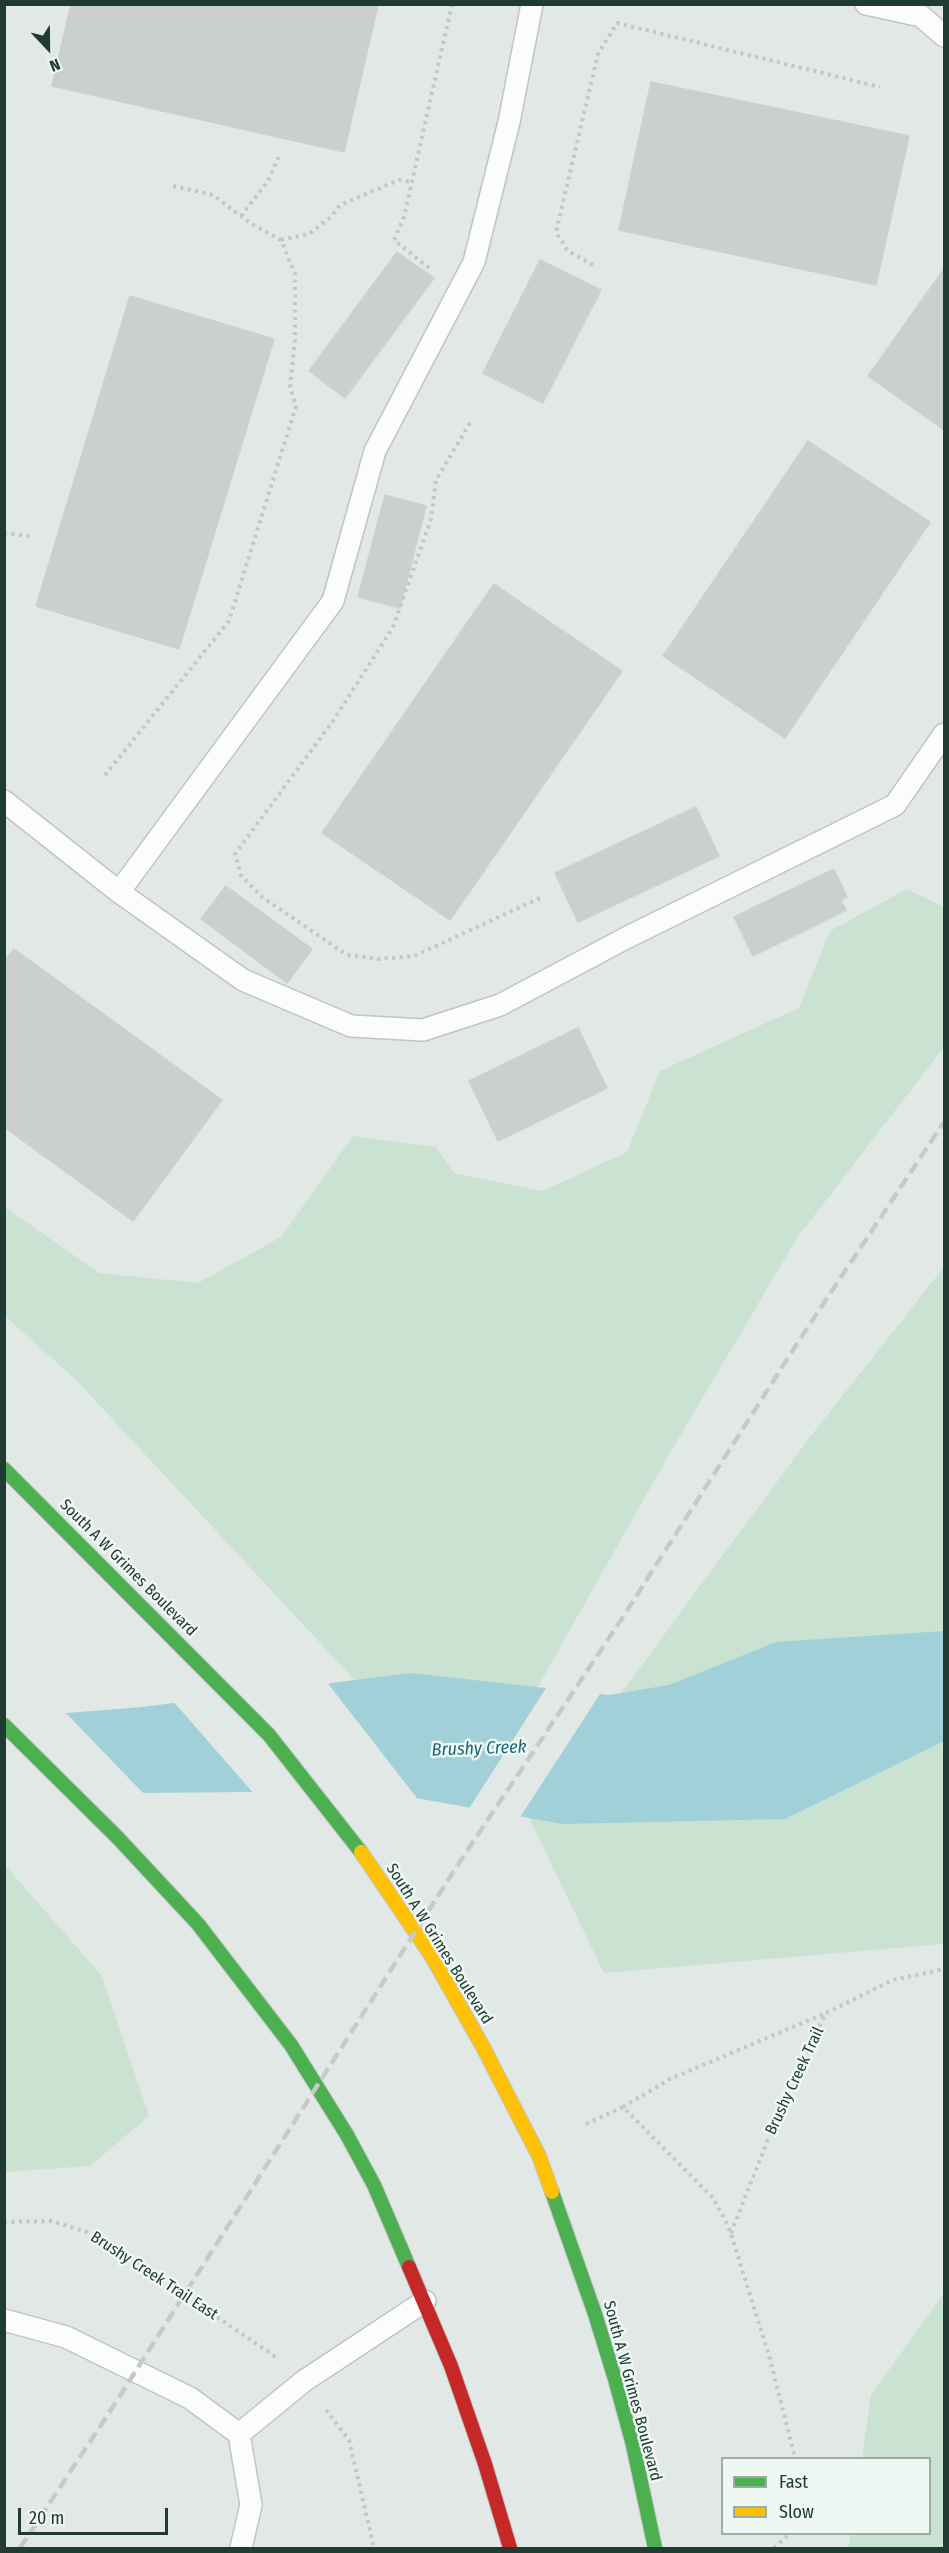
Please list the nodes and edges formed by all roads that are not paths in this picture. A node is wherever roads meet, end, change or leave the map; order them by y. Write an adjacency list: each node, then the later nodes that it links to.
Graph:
1 (532, 4): 6 (lane)
2 (866, 4): 3 (lane)
3 (945, 36)
4 (945, 734): 6 (lane)
5 (4, 801): 6 (lane)
6 (119, 892)
7 (4, 1469): 14 (main road, South A W Grimes Boulevard)
8 (4, 1725): 9 (main road)
9 (425, 2301): 11 (lane); 13 (main road)
10 (4, 2320): 11 (lane)
11 (239, 2434): 12 (lane)
12 (241, 2548)
13 (510, 2548)
14 (655, 2548)

